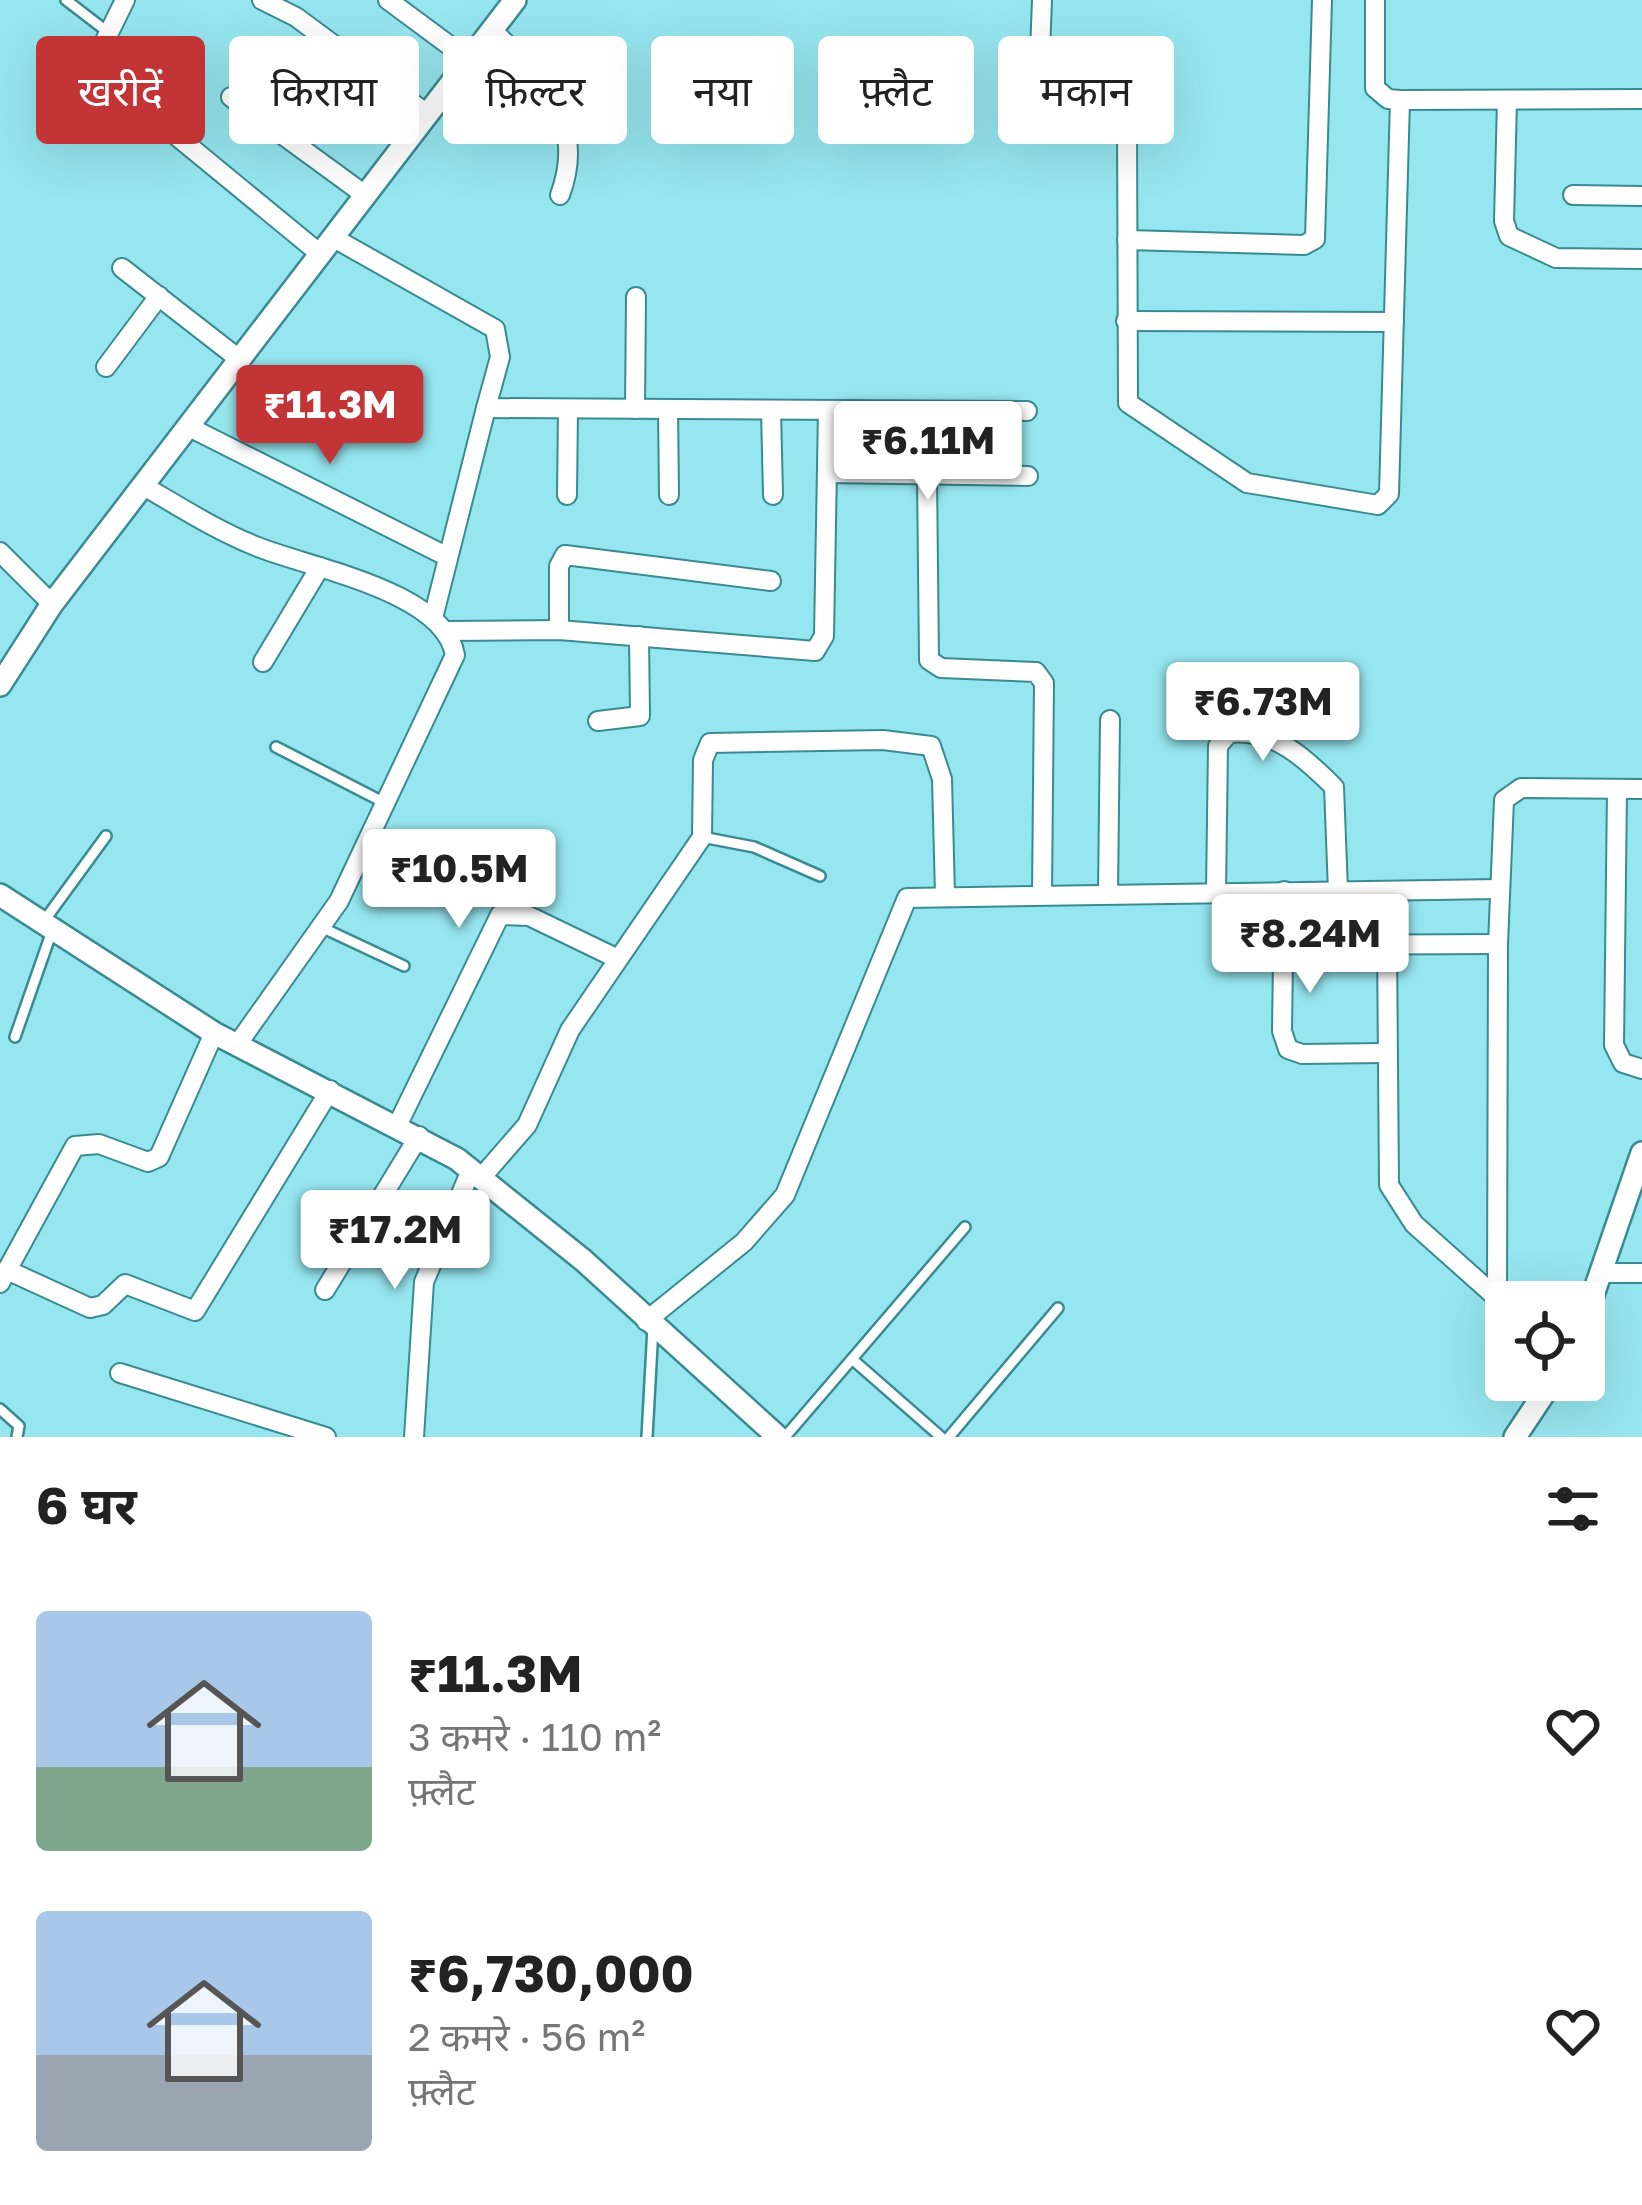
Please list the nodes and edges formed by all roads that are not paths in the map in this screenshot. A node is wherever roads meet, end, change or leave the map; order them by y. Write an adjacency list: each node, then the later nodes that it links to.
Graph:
1 (66, 0): 10 (lane)
2 (125, 0): 10 (street)
3 (262, 0): 17 (street)
4 (388, 0): 12 (street)
5 (515, 0): 9 (street)
6 (1042, 0): 23 (street)
7 (1322, 0): 23 (street)
8 (1376, 0): 15 (street)
9 (492, 30): 11 (street); 20 (street)
10 (109, 33): 24 (street)
11 (487, 36)
12 (443, 41)
13 (443, 93): 17 (street)
14 (1642, 99): 16 (street)
15 (1400, 100): 16 (street); 30 (street)
16 (1507, 100): 25 (street)
17 (427, 114): 19 (street)
18 (295, 144): 19 (street)
19 (364, 195): 24 (street)
20 (560, 195)
21 (1574, 195): 22 (street)
22 (1642, 196)
23 (1126, 240): 29 (street)
24 (326, 245): 31 (street); 33 (street)
25 (1642, 259)
26 (122, 268): 27 (street)
27 (159, 296): 31 (street); 32 (street)
28 (636, 297): 35 (street)
29 (1126, 321): 30 (street); 30 (street)
30 (1394, 322)
31 (239, 359): 40 (street)
32 (106, 368)
33 (486, 408): 34 (street); 49 (street)
34 (568, 410): 35 (street); 45 (street)
35 (635, 410): 36 (street)
36 (668, 410): 37 (street); 46 (street)
37 (771, 410): 38 (street); 47 (street)
38 (829, 411): 39 (street); 41 (street)
39 (1027, 411)
40 (188, 426): 44 (street); 49 (street)
41 (829, 473): 42 (street); 55 (street)
42 (927, 476): 43 (street); 73 (street)
43 (1028, 476)
44 (142, 485): 50 (street); 52 (street)
45 (567, 495)
46 (669, 495)
47 (773, 495)
48 (0, 552): 52 (street)
49 (448, 557): 53 (street)
50 (320, 567): 53 (street); 56 (street)
51 (772, 581): 54 (street)
52 (52, 604): 57 (street)
53 (440, 625): 54 (street); 63 (street)
54 (559, 630): 55 (street)
55 (639, 636): 59 (street)
56 (262, 662)
57 (0, 685)
58 (1111, 720): 71 (street)
59 (598, 721)
60 (276, 747): 63 (lane)
61 (1617, 789): 62 (street); 67 (street); 86 (street)
62 (1642, 790)
63 (388, 805): 76 (street)
64 (106, 836): 75 (lane)
65 (702, 837): 66 (lane); 72 (street); 80 (street)
66 (820, 876)
67 (1499, 889): 69 (street); 78 (street)
68 (1284, 891): 69 (street); 70 (street); 79 (street)
69 (1338, 891): 70 (street)
70 (1216, 892): 71 (street)
71 (1108, 893): 73 (street)
72 (945, 895): 73 (street); 101 (street)
73 (1042, 895)
74 (0, 896): 75 (street)
75 (49, 924): 82 (street); 83 (lane)
76 (322, 928): 81 (lane); 84 (street)
77 (1387, 942): 78 (street); 79 (street); 85 (street)
78 (1498, 944): 96 (street)
79 (1285, 945): 85 (street)
80 (616, 958): 88 (street); 91 (street)
81 (404, 965)
82 (214, 1033): 84 (street); 93 (street)
83 (16, 1036)
84 (237, 1045): 87 (street)
85 (1384, 1053): 98 (street)
86 (1642, 1069)
87 (330, 1090): 88 (street); 93 (street)
88 (398, 1124): 89 (street)
89 (419, 1136): 91 (street); 99 (street)
90 (1642, 1153): 94 (street)
91 (476, 1174): 101 (street); 108 (street)
92 (965, 1227): 102 (lane)
93 (6, 1262)
94 (1602, 1273): 95 (street); 97 (street)
95 (1642, 1274)
96 (1501, 1281)
97 (1599, 1281)
98 (1485, 1288)
99 (326, 1290)
100 (1058, 1309): 111 (lane)
101 (649, 1324): 109 (lane); 110 (street)
102 (852, 1359): 110 (lane); 111 (lane)
103 (120, 1373): 107 (street)
104 (1539, 1401): 112 (street)
105 (0, 1409): 106 (lane)
106 (17, 1437)
107 (326, 1437)
108 (414, 1437)
109 (647, 1437)
110 (781, 1437)
111 (945, 1437)
112 (1515, 1437)

